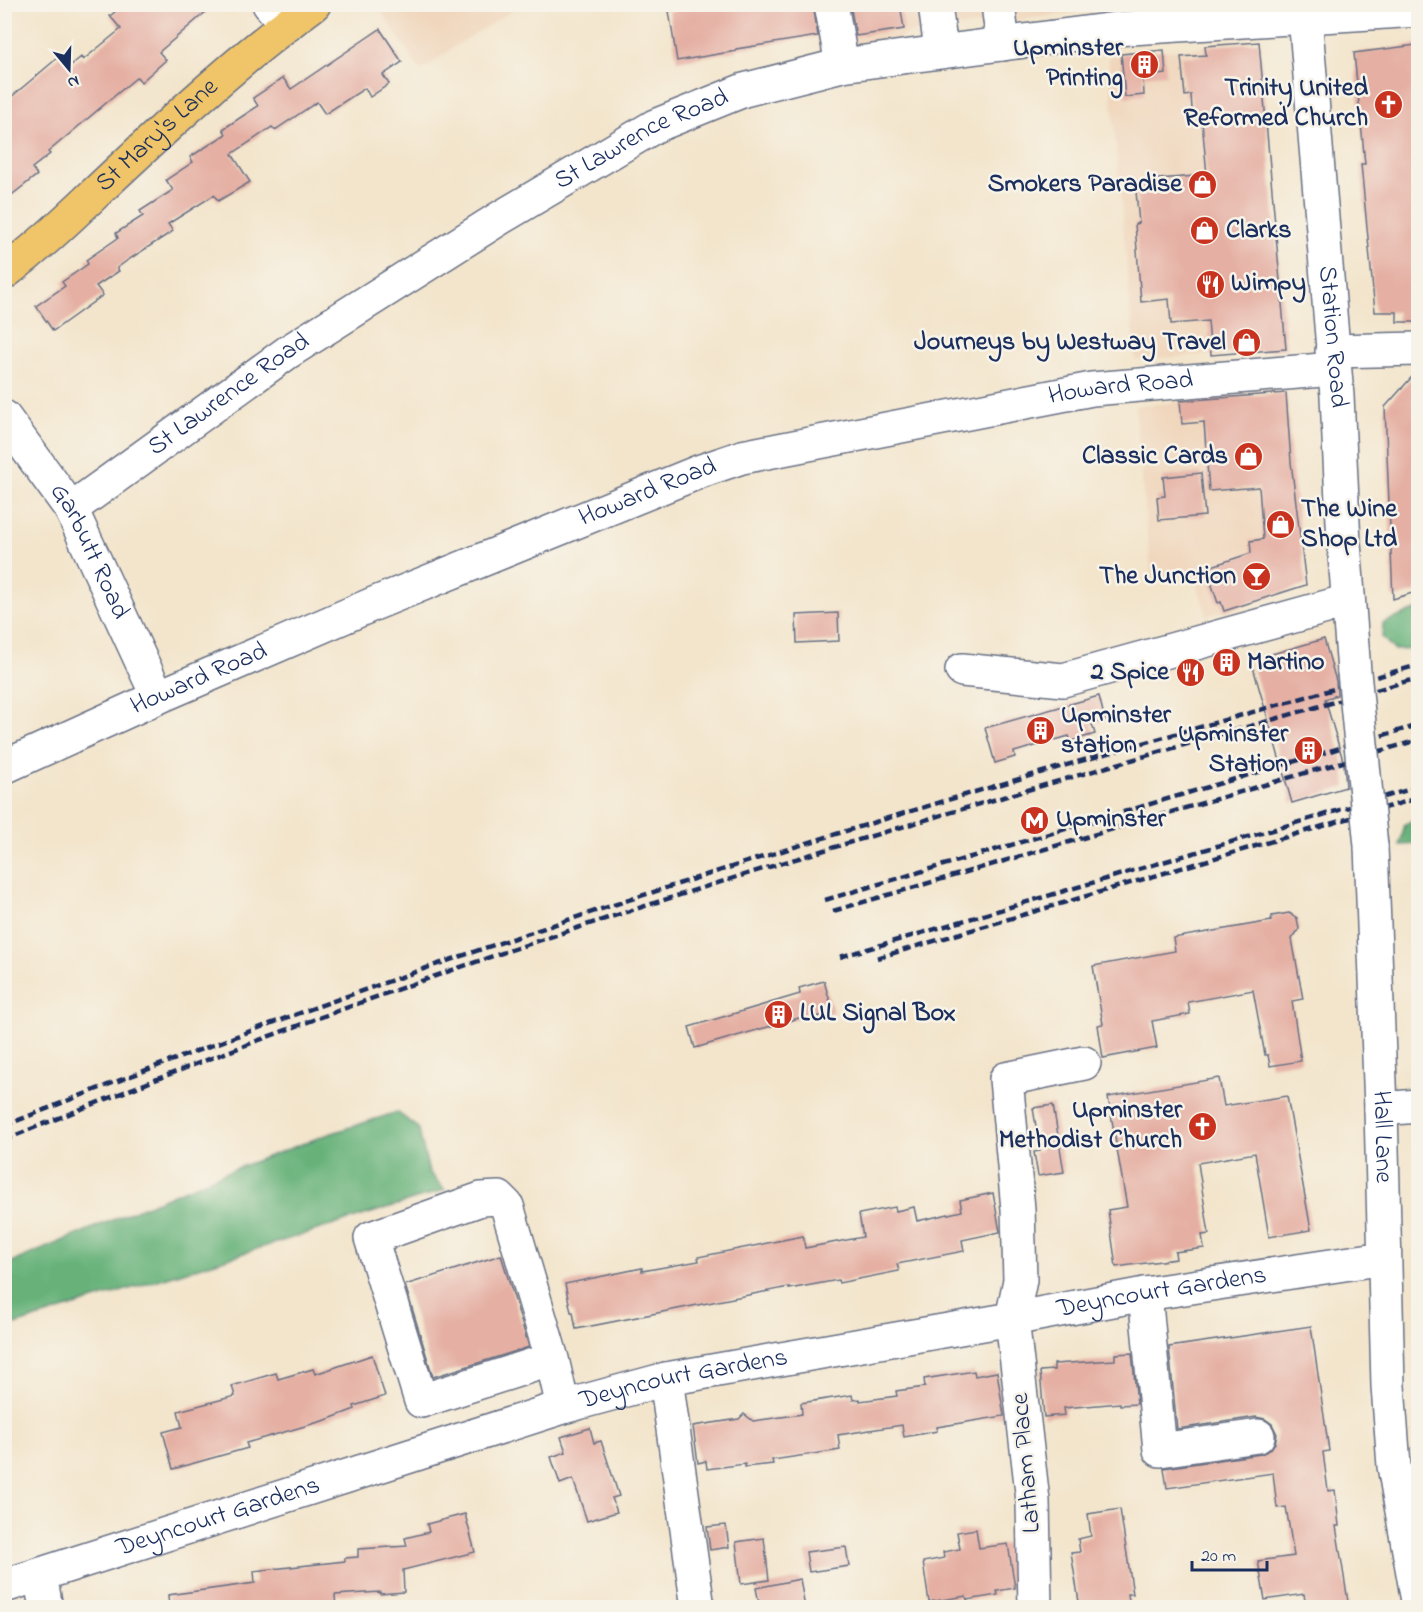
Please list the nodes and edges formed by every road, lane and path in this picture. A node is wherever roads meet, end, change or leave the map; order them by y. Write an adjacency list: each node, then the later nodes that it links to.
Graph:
1 (314, 4): 7 (main road, St Mary's Lane)
2 (831, 4): 10 (street)
3 (935, 4): 9 (street)
4 (998, 4): 8 (street)
5 (1304, 10): 6 (street, St Lawrence Road); 8 (street, St Lawrence Road); 13 (street, Station Road)
6 (1419, 10)
7 (278, 14): 11 (main road, St Mary's Lane)
8 (1003, 44): 9 (street, St Lawrence Road)
9 (941, 51): 10 (street, St Lawrence Road)
10 (842, 65): 15 (street, St Lawrence Road)
11 (4, 273)
12 (1419, 349): 13 (street, Howard Road)
13 (1333, 360): 16 (street, Station Road); 19 (street, Howard Road)
14 (4, 417): 15 (street, Garbutt Road)
15 (71, 509): 19 (street, Garbutt Road)
16 (1348, 601): 17 (street); 18 (street, Station Road)
17 (962, 670)
18 (1354, 672): 23 (street, Hall Lane, bridge)
19 (158, 697): 20 (street, Howard Road)
20 (4, 767)
21 (1084, 1063): 26 (street, Latham Place)
22 (1419, 1106): 23 (street)
23 (1381, 1109): 24 (street, Hall Lane)
24 (1384, 1258): 25 (street, Deyncourt Gardens); 33 (street, Hall Lane)
25 (1145, 1294): 26 (street, Deyncourt Gardens); 30 (street)
26 (1012, 1319): 28 (street, Deyncourt Gardens); 36 (street, Latham Place)
27 (552, 1359): 27 (street); 29 (street)
28 (666, 1379): 29 (street, Deyncourt Gardens); 35 (street)
29 (563, 1407): 31 (street, Deyncourt Gardens)
30 (1258, 1436)
31 (40, 1575): 32 (street, Deyncourt Gardens); 34 (street)
32 (4, 1586)
33 (1419, 1601)
34 (46, 1608)
35 (698, 1608)
36 (1035, 1608)

